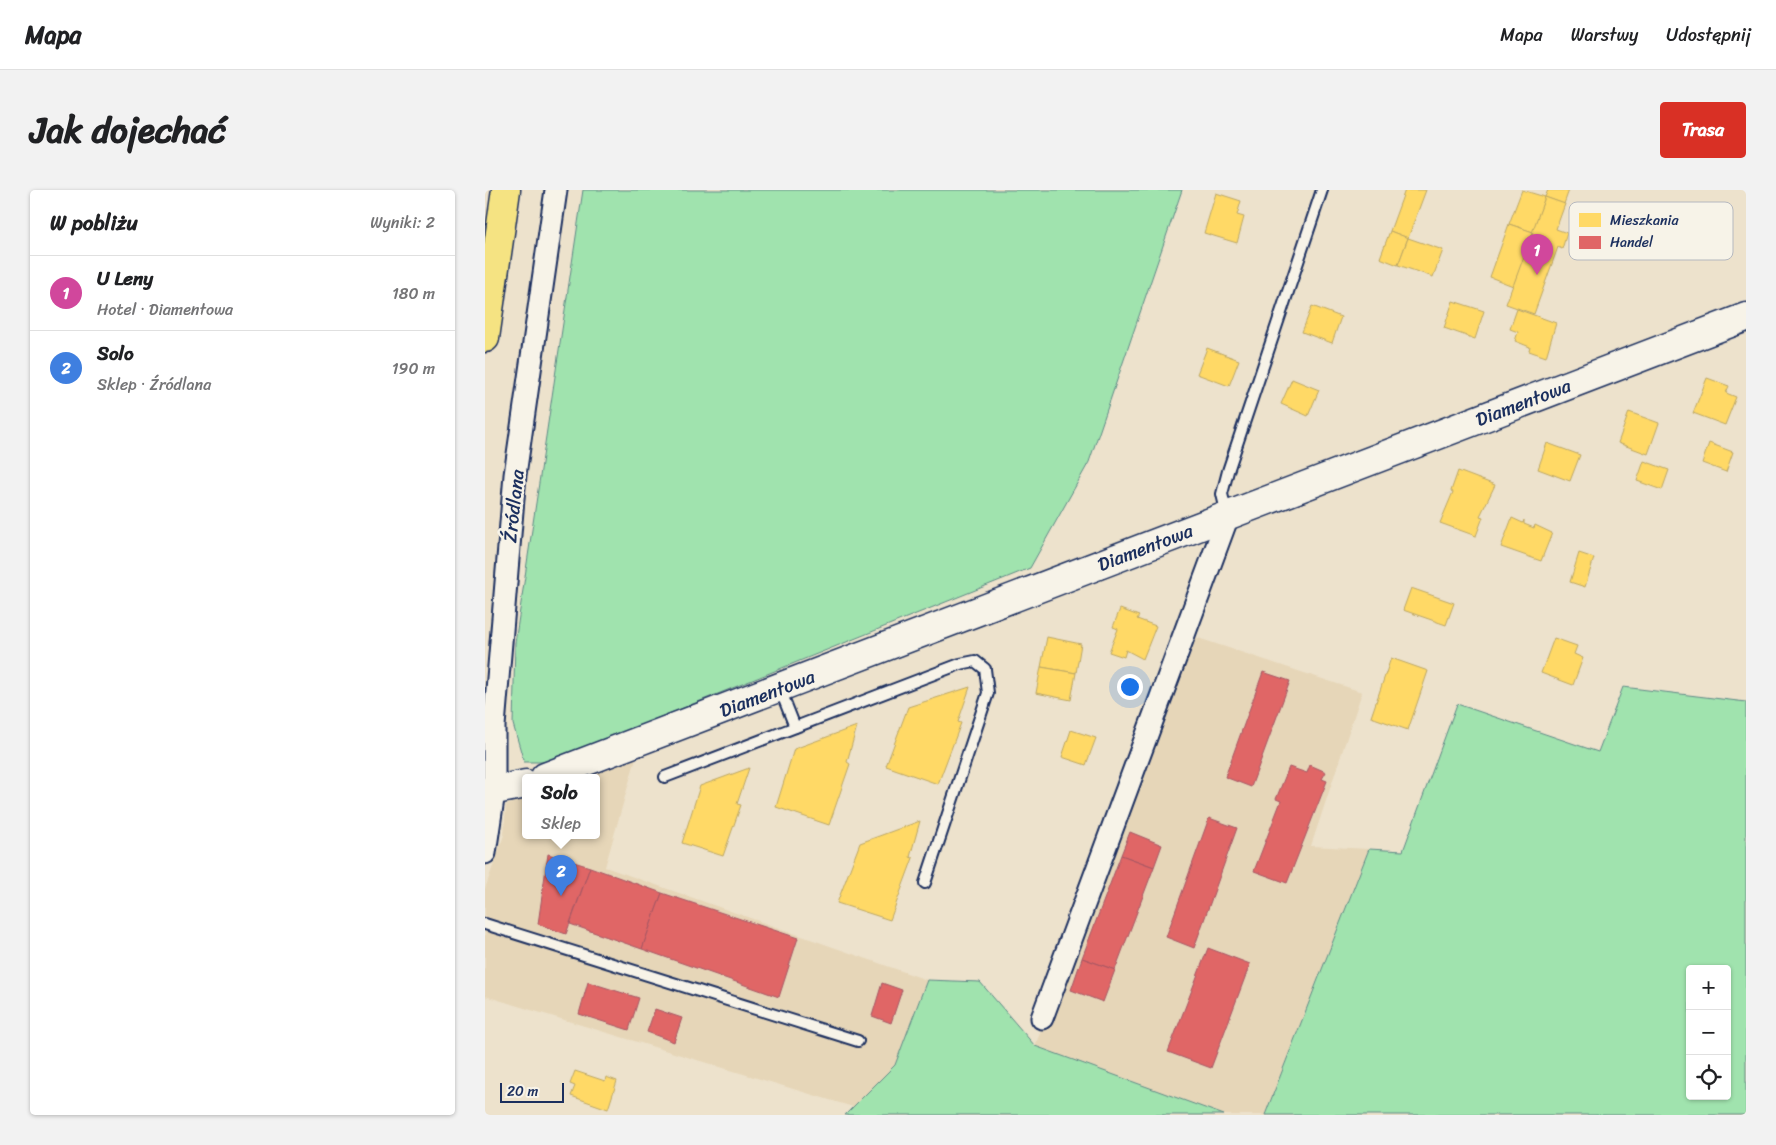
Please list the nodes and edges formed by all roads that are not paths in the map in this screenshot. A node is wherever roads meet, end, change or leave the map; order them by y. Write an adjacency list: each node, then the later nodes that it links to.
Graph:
1 (506, 190): 5 (main road)
2 (556, 190): 12 (street, Źródlana)
3 (1322, 190): 6 (lane)
4 (1746, 317): 6 (street, Diamentowa)
5 (485, 338)
6 (1228, 516): 7 (street, Diamentowa); 16 (street)
7 (779, 688): 8 (lane); 9 (street, Diamentowa)
8 (795, 728): 10 (lane); 14 (lane)
9 (553, 774)
10 (665, 777)
11 (522, 785): 12 (street)
12 (489, 792): 13 (street, Źródlana)
13 (485, 853)
14 (925, 883)
15 (485, 924): 17 (lane)
16 (1042, 1018)
17 (858, 1041)

